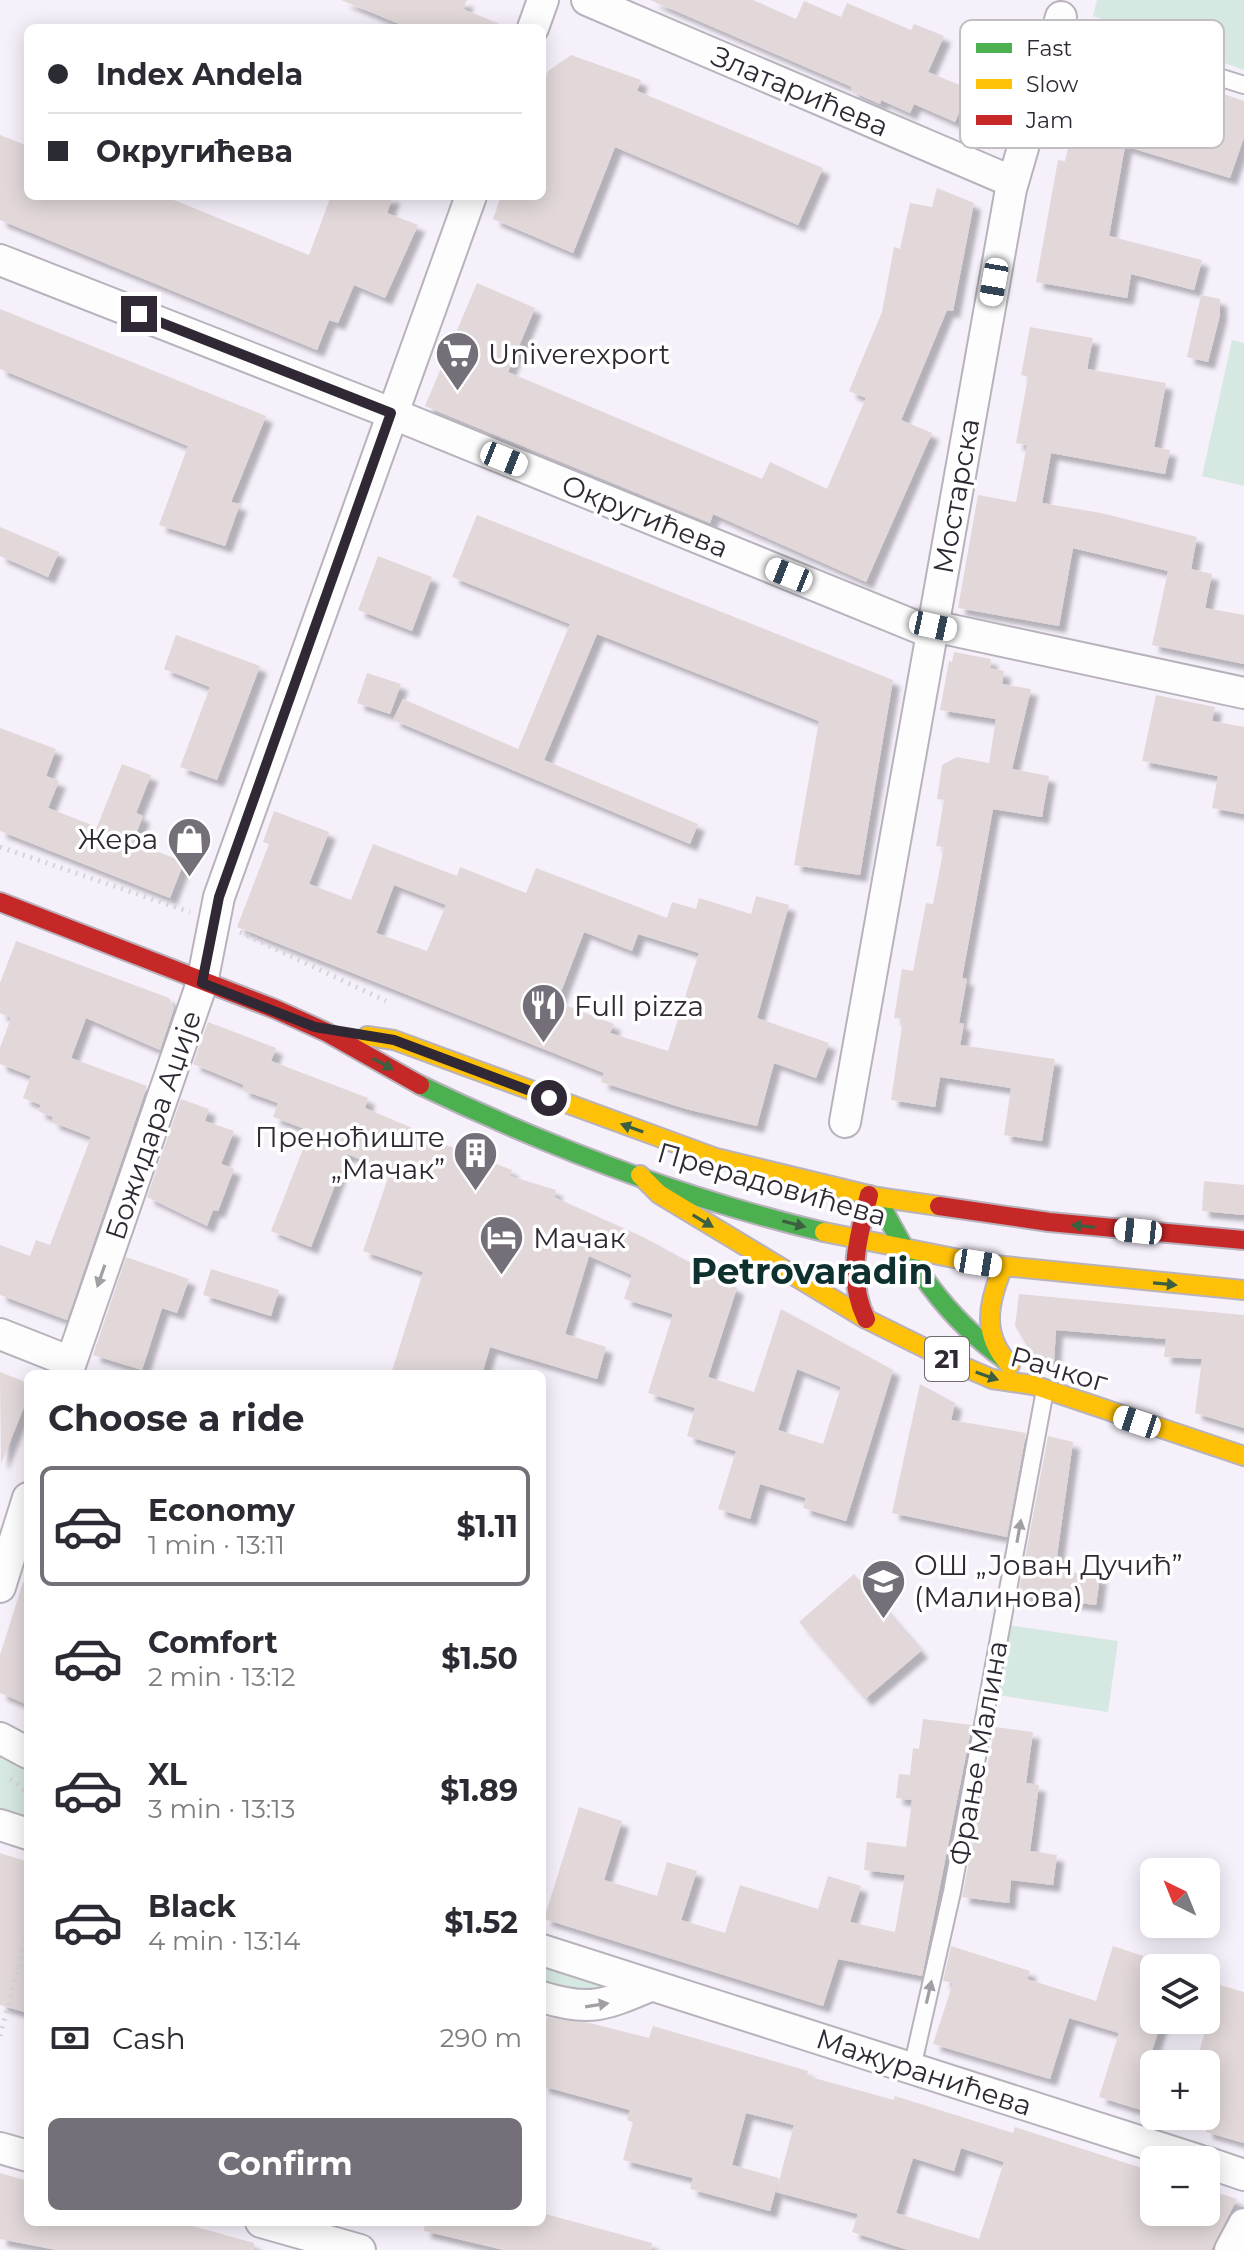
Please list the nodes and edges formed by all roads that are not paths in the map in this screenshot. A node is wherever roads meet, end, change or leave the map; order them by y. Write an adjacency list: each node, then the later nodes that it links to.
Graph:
1 (543, 0): 3 (street)
2 (587, 0): 7 (street, Златарићева)
3 (534, 24)
4 (1224, 78): 5 (lane)
5 (1244, 85)
6 (1023, 148): 7 (street, Мостарска)
7 (1013, 182): 11 (street, Мостарска)
8 (470, 200): 10 (street, Божидара Аџије)
9 (0, 260): 10 (street, Округићева)
10 (391, 413): 11 (street, Округићева); 14 (street, Божидара Аџије)
11 (932, 629): 12 (street, Округићева); 16 (street, Мостарска)
12 (1244, 693)
13 (0, 902): 14 (main road, Прерадовићева)
14 (202, 983): 15 (main road, Прерадовићева); 27 (street, Божидара Аџије, one-way to 27)
15 (315, 1027): 17 (main road, Прерадовићева, one-way to 17); 18 (main road, Прерадовићева, one-way to 15)
16 (845, 1122)
17 (640, 1175): 20 (main road, Прерадовићева, one-way to 20); 24 (main road, 21, one-way to 24)
18 (873, 1196): 19 (main road, Прерадовићева, one-way to 18); 20 (main road); 21 (main road, 21)
19 (1244, 1240)
20 (858, 1242): 21 (main road, Прерадовићева); 24 (main road)
21 (902, 1250): 22 (main road, Прерадовићева); 26 (main road, Рачког / 21)
22 (1003, 1267): 23 (main road, Прерадовићева, one-way to 23); 26 (main road)
23 (1244, 1290)
24 (866, 1319): 28 (main road, Рачког / 21, one-way to 28)
25 (0, 1334): 27 (street)
26 (1004, 1359): 28 (main road, 21)
27 (69, 1368)
28 (1039, 1387): 29 (main road, Рачког / 21); 39 (lane, Фрање Малина, one-way to 28)
29 (1244, 1456)
30 (24, 1511): 31 (street)
31 (0, 1587)
32 (0, 1738): 33 (street)
33 (24, 1751)
34 (0, 1825): 35 (street)
35 (24, 1833)
36 (546, 1951): 37 (street, Мажуранићева)
37 (650, 1986): 38 (street, one-way to 37); 39 (street, Мажуранићева)
38 (546, 1998)
39 (912, 2068): 40 (street, Мажуранићева)
40 (1154, 2146)
41 (0, 2148): 42 (street)
42 (24, 2155)
43 (1220, 2167): 44 (street)
44 (1244, 2175)
45 (1244, 2224): 48 (street)
46 (275, 2226): 47 (street)
47 (360, 2250)
48 (1230, 2250)

